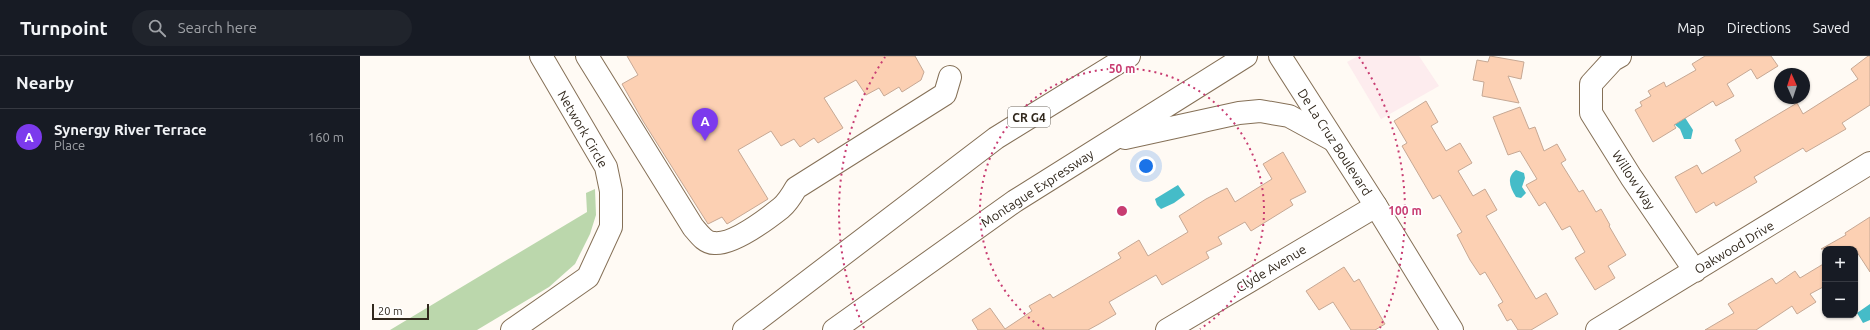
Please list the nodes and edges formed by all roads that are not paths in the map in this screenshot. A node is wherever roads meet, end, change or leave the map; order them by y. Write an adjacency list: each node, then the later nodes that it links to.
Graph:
1 (541, 56): 13 (main road, Network Circle)
2 (587, 56): 7 (main road)
3 (1129, 56): 14 (main road, CR G4)
4 (1246, 56): 9 (main road, Montague Expressway)
5 (1280, 56): 8 (main road, De La Cruz Boulevard)
6 (1620, 56): 12 (main road, Willow Way)
7 (950, 77)
8 (1334, 140): 9 (main road); 11 (main road, De La Cruz Boulevard)
9 (1110, 142): 15 (main road, Montague Expressway)
10 (1870, 163): 12 (main road, Oakwood Drive)
11 (1376, 206): 16 (main road, Clyde Avenue); 17 (main road, De La Cruz Boulevard)
12 (1695, 271): 18 (main road, Oakwood Drive)
13 (512, 330)
14 (744, 330)
15 (834, 330)
16 (1167, 330)
17 (1452, 330)
18 (1597, 330)

